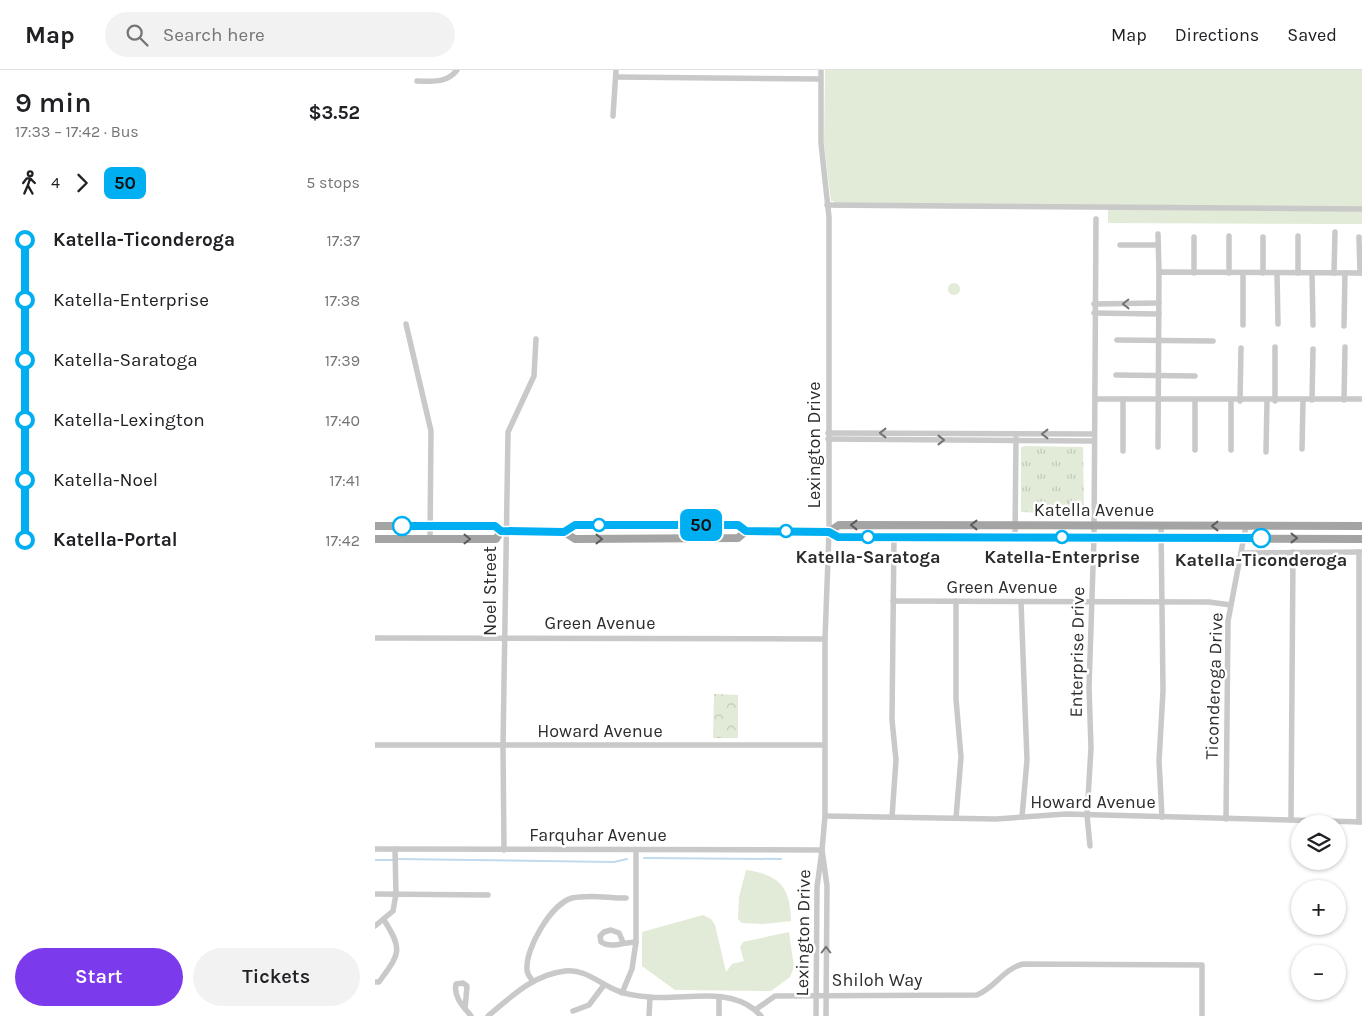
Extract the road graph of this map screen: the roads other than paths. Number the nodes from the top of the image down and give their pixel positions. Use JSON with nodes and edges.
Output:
{"nodes":[{"id":1,"x":457,"y":70,"type":"edge"},
{"id":2,"x":821,"y":70,"type":"edge"},
{"id":3,"x":616,"y":73,"type":"edge"},
{"id":4,"x":821,"y":79,"type":"junction"},
{"id":5,"x":417,"y":81,"type":"dead end"},
{"id":6,"x":613,"y":116,"type":"dead end"},
{"id":7,"x":827,"y":205,"type":"junction"},
{"id":8,"x":1362,"y":209,"type":"edge"},
{"id":9,"x":1096,"y":219,"type":"dead end"},
{"id":10,"x":1335,"y":232,"type":"dead end"},
{"id":11,"x":1158,"y":234,"type":"dead end"},
{"id":12,"x":1229,"y":236,"type":"dead end"},
{"id":13,"x":1298,"y":236,"type":"dead end"},
{"id":14,"x":1194,"y":237,"type":"dead end"},
{"id":15,"x":1263,"y":237,"type":"dead end"},
{"id":16,"x":1360,"y":241,"type":"edge"},
{"id":17,"x":1120,"y":245,"type":"dead end"},
{"id":18,"x":1158,"y":245,"type":"junction"},
{"id":19,"x":1159,"y":272,"type":"junction"},
{"id":20,"x":1194,"y":273,"type":"junction"},
{"id":21,"x":1229,"y":273,"type":"junction"},
{"id":22,"x":1243,"y":273,"type":"junction"},
{"id":23,"x":1263,"y":273,"type":"junction"},
{"id":24,"x":1277,"y":273,"type":"junction"},
{"id":25,"x":1298,"y":273,"type":"junction"},
{"id":26,"x":1312,"y":273,"type":"junction"},
{"id":27,"x":1334,"y":273,"type":"junction"},
{"id":28,"x":1345,"y":273,"type":"junction"},
{"id":29,"x":1361,"y":273,"type":"edge"},
{"id":30,"x":1159,"y":303,"type":"junction"},
{"id":31,"x":1095,"y":304,"type":"junction"},
{"id":32,"x":1095,"y":313,"type":"junction"},
{"id":33,"x":1159,"y":314,"type":"junction"},
{"id":34,"x":406,"y":324,"type":"dead end"},
{"id":35,"x":1278,"y":324,"type":"dead end"},
{"id":36,"x":1243,"y":325,"type":"dead end"},
{"id":37,"x":1313,"y":325,"type":"dead end"},
{"id":38,"x":1345,"y":326,"type":"dead end"},
{"id":39,"x":536,"y":338,"type":"dead end"},
{"id":40,"x":1117,"y":340,"type":"dead end"},
{"id":41,"x":1158,"y":341,"type":"junction"},
{"id":42,"x":1213,"y":341,"type":"dead end"},
{"id":43,"x":1275,"y":347,"type":"dead end"},
{"id":44,"x":1345,"y":347,"type":"dead end"},
{"id":45,"x":1241,"y":348,"type":"dead end"},
{"id":46,"x":1313,"y":349,"type":"dead end"},
{"id":47,"x":1116,"y":375,"type":"dead end"},
{"id":48,"x":1158,"y":375,"type":"junction"},
{"id":49,"x":1195,"y":376,"type":"dead end"},
{"id":50,"x":1095,"y":399,"type":"junction"},
{"id":51,"x":1123,"y":399,"type":"junction"},
{"id":52,"x":1158,"y":399,"type":"junction"},
{"id":53,"x":1362,"y":399,"type":"edge"},
{"id":54,"x":1195,"y":400,"type":"junction"},
{"id":55,"x":1231,"y":400,"type":"junction"},
{"id":56,"x":1240,"y":400,"type":"junction"},
{"id":57,"x":1275,"y":400,"type":"junction"},
{"id":58,"x":1303,"y":400,"type":"junction"},
{"id":59,"x":1312,"y":400,"type":"junction"},
{"id":60,"x":1344,"y":400,"type":"junction"},
{"id":61,"x":1267,"y":401,"type":"junction"},
{"id":62,"x":1094,"y":434,"type":"junction"},
{"id":63,"x":828,"y":436,"type":"junction"},
{"id":64,"x":1016,"y":437,"type":"junction"},
{"id":65,"x":1094,"y":441,"type":"junction"},
{"id":66,"x":1158,"y":447,"type":"dead end"},
{"id":67,"x":1302,"y":449,"type":"dead end"},
{"id":68,"x":1195,"y":450,"type":"dead end"},
{"id":69,"x":1231,"y":450,"type":"dead end"},
{"id":70,"x":1123,"y":451,"type":"dead end"},
{"id":71,"x":1266,"y":452,"type":"dead end"},
{"id":72,"x":1015,"y":525,"type":"junction"},
{"id":73,"x":1094,"y":525,"type":"junction"},
{"id":74,"x":1161,"y":525,"type":"junction"},
{"id":75,"x":375,"y":526,"type":"edge"},
{"id":76,"x":430,"y":526,"type":"junction"},
{"id":77,"x":1247,"y":526,"type":"junction"},
{"id":78,"x":1362,"y":526,"type":"edge"},
{"id":79,"x":503,"y":531,"type":"junction"},
{"id":80,"x":746,"y":531,"type":"junction"},
{"id":81,"x":564,"y":532,"type":"junction"},
{"id":82,"x":829,"y":532,"type":"junction"},
{"id":83,"x":894,"y":536,"type":"junction"},
{"id":84,"x":1015,"y":537,"type":"junction"},
{"id":85,"x":1094,"y":538,"type":"junction"},
{"id":86,"x":1161,"y":538,"type":"junction"},
{"id":87,"x":1245,"y":538,"type":"junction"},
{"id":88,"x":375,"y":539,"type":"edge"},
{"id":89,"x":430,"y":539,"type":"junction"},
{"id":90,"x":1362,"y":539,"type":"edge"},
{"id":91,"x":1293,"y":552,"type":"junction"},
{"id":92,"x":1361,"y":552,"type":"edge"},
{"id":93,"x":1242,"y":553,"type":"junction"},
{"id":94,"x":893,"y":601,"type":"junction"},
{"id":95,"x":956,"y":602,"type":"junction"},
{"id":96,"x":1021,"y":602,"type":"junction"},
{"id":97,"x":1093,"y":602,"type":"junction"},
{"id":98,"x":1161,"y":602,"type":"junction"},
{"id":99,"x":1231,"y":605,"type":"junction"},
{"id":100,"x":375,"y":638,"type":"edge"},
{"id":101,"x":505,"y":638,"type":"junction"},
{"id":102,"x":825,"y":639,"type":"junction"},
{"id":103,"x":375,"y":745,"type":"edge"},
{"id":104,"x":824,"y":745,"type":"junction"},
{"id":105,"x":503,"y":746,"type":"junction"},
{"id":106,"x":1087,"y":815,"type":"junction"},
{"id":107,"x":1291,"y":815,"type":"edge"},
{"id":108,"x":825,"y":816,"type":"junction"},
{"id":109,"x":892,"y":817,"type":"junction"},
{"id":110,"x":1022,"y":817,"type":"junction"},
{"id":111,"x":1162,"y":817,"type":"junction"},
{"id":112,"x":956,"y":818,"type":"junction"},
{"id":113,"x":1226,"y":819,"type":"junction"},
{"id":114,"x":1291,"y":819,"type":"edge"},
{"id":115,"x":1346,"y":821,"type":"edge"},
{"id":116,"x":1361,"y":822,"type":"edge"},
{"id":117,"x":1090,"y":846,"type":"dead end"},
{"id":118,"x":375,"y":849,"type":"edge"},
{"id":119,"x":395,"y":849,"type":"junction"},
{"id":120,"x":504,"y":850,"type":"junction"},
{"id":121,"x":635,"y":850,"type":"junction"},
{"id":122,"x":822,"y":850,"type":"junction"},
{"id":123,"x":375,"y":894,"type":"edge"},
{"id":124,"x":396,"y":894,"type":"junction"},
{"id":125,"x":487,"y":895,"type":"dead end"},
{"id":126,"x":626,"y":898,"type":"dead end"},
{"id":127,"x":384,"y":920,"type":"junction"},
{"id":128,"x":375,"y":926,"type":"edge"},
{"id":129,"x":623,"y":942,"type":"dead end"},
{"id":130,"x":636,"y":942,"type":"junction"},
{"id":131,"x":532,"y":980,"type":"junction"},
{"id":132,"x":375,"y":982,"type":"edge"},
{"id":133,"x":604,"y":985,"type":"junction"},
{"id":134,"x":622,"y":993,"type":"junction"},
{"id":135,"x":817,"y":995,"type":"junction"},
{"id":136,"x":826,"y":995,"type":"junction"},
{"id":137,"x":650,"y":997,"type":"junction"},
{"id":138,"x":719,"y":997,"type":"junction"},
{"id":139,"x":465,"y":1009,"type":"dead end"},
{"id":140,"x":755,"y":1010,"type":"junction"},
{"id":141,"x":573,"y":1011,"type":"dead end"},
{"id":142,"x":471,"y":1016,"type":"edge"},
{"id":143,"x":488,"y":1016,"type":"edge"},
{"id":144,"x":649,"y":1016,"type":"edge"},
{"id":145,"x":719,"y":1016,"type":"edge"},
{"id":146,"x":761,"y":1016,"type":"edge"},
{"id":147,"x":816,"y":1016,"type":"edge"},
{"id":148,"x":826,"y":1016,"type":"edge"},
{"id":149,"x":1202,"y":1016,"type":"edge"}],
"edges":[{"from":1,"to":5,"type":"street"},
{"from":2,"to":4,"type":"street","name":"Lexington Drive"},
{"from":3,"to":4,"type":"street"},
{"from":3,"to":6,"type":"street"},
{"from":4,"to":7,"type":"street","name":"Lexington Drive"},
{"from":7,"to":8,"type":"street"},
{"from":7,"to":63,"type":"street","name":"Lexington Drive"},
{"from":9,"to":31,"type":"street","name":"Enterprise Drive"},
{"from":10,"to":27,"type":"street"},
{"from":11,"to":18,"type":"street"},
{"from":12,"to":21,"type":"street"},
{"from":13,"to":25,"type":"street"},
{"from":14,"to":20,"type":"street"},
{"from":15,"to":23,"type":"street"},
{"from":16,"to":29,"type":"street"},
{"from":17,"to":18,"type":"street"},
{"from":18,"to":19,"type":"street"},
{"from":19,"to":20,"type":"street"},
{"from":19,"to":30,"type":"street"},
{"from":20,"to":21,"type":"street"},
{"from":21,"to":22,"type":"street"},
{"from":22,"to":23,"type":"street"},
{"from":22,"to":36,"type":"street"},
{"from":23,"to":24,"type":"street"},
{"from":24,"to":25,"type":"street"},
{"from":24,"to":35,"type":"street"},
{"from":25,"to":26,"type":"street"},
{"from":26,"to":27,"type":"street"},
{"from":26,"to":37,"type":"street"},
{"from":27,"to":28,"type":"street"},
{"from":28,"to":29,"type":"street"},
{"from":28,"to":38,"type":"street"},
{"from":30,"to":31,"type":"street","one_way":true},
{"from":30,"to":33,"type":"street"},
{"from":31,"to":32,"type":"street","name":"Enterprise Drive"},
{"from":32,"to":33,"type":"street"},
{"from":32,"to":50,"type":"street","name":"Enterprise Drive"},
{"from":33,"to":41,"type":"street"},
{"from":34,"to":76,"type":"street"},
{"from":39,"to":79,"type":"street","name":"Noel Street"},
{"from":40,"to":41,"type":"street"},
{"from":41,"to":42,"type":"street"},
{"from":41,"to":48,"type":"street"},
{"from":43,"to":57,"type":"street"},
{"from":44,"to":60,"type":"street"},
{"from":45,"to":56,"type":"street"},
{"from":46,"to":59,"type":"street"},
{"from":47,"to":48,"type":"street"},
{"from":48,"to":49,"type":"street"},
{"from":48,"to":52,"type":"street"},
{"from":50,"to":51,"type":"street"},
{"from":50,"to":62,"type":"street","name":"Enterprise Drive"},
{"from":51,"to":52,"type":"street"},
{"from":51,"to":70,"type":"street"},
{"from":52,"to":54,"type":"street"},
{"from":52,"to":66,"type":"street"},
{"from":53,"to":60,"type":"street"},
{"from":54,"to":55,"type":"street"},
{"from":54,"to":68,"type":"street"},
{"from":55,"to":56,"type":"street"},
{"from":55,"to":69,"type":"street"},
{"from":56,"to":61,"type":"street"},
{"from":57,"to":58,"type":"street"},
{"from":57,"to":61,"type":"street"},
{"from":58,"to":59,"type":"street"},
{"from":58,"to":67,"type":"street"},
{"from":59,"to":60,"type":"street"},
{"from":61,"to":71,"type":"street"},
{"from":62,"to":64,"type":"street","one_way":true},
{"from":62,"to":65,"type":"street","name":"Enterprise Drive"},
{"from":63,"to":64,"type":"street"},
{"from":63,"to":82,"type":"street","name":"Lexington Drive"},
{"from":64,"to":65,"type":"street"},
{"from":64,"to":72,"type":"street"},
{"from":65,"to":73,"type":"street","name":"Enterprise Drive"},
{"from":72,"to":73,"type":"main road","name":"Katella Avenue"},
{"from":72,"to":82,"type":"main road","name":"Katella Avenue","one_way":true},
{"from":72,"to":84,"type":"street"},
{"from":73,"to":74,"type":"main road","name":"Katella Avenue"},
{"from":73,"to":85,"type":"street","name":"Enterprise Drive"},
{"from":77,"to":74,"type":"main road","name":"Katella Avenue","one_way":true},
{"from":74,"to":86,"type":"street"},
{"from":75,"to":76,"type":"main road","name":"Katella Avenue"},
{"from":76,"to":79,"type":"main road","name":"Katella Avenue"},
{"from":76,"to":89,"type":"street"},
{"from":77,"to":78,"type":"main road","name":"Katella Avenue"},
{"from":77,"to":87,"type":"street","name":"Ticonderoga Drive"},
{"from":79,"to":81,"type":"main road","name":"Katella Avenue"},
{"from":89,"to":79,"type":"main road","name":"Katella Avenue","one_way":true},
{"from":79,"to":101,"type":"street","name":"Noel Street"},
{"from":80,"to":81,"type":"main road","name":"Katella Avenue"},
{"from":81,"to":80,"type":"main road","name":"Katella Avenue","one_way":true},
{"from":80,"to":82,"type":"main road","name":"Katella Avenue"},
{"from":82,"to":83,"type":"main road","name":"Katella Avenue"},
{"from":82,"to":102,"type":"street","name":"Lexington Drive"},
{"from":83,"to":84,"type":"main road","name":"Katella Avenue"},
{"from":83,"to":94,"type":"street"},
{"from":84,"to":85,"type":"main road","name":"Katella Avenue"},
{"from":85,"to":86,"type":"main road","name":"Katella Avenue"},
{"from":85,"to":97,"type":"street","name":"Enterprise Drive"},
{"from":86,"to":87,"type":"main road","name":"Katella Avenue"},
{"from":86,"to":98,"type":"street"},
{"from":87,"to":90,"type":"main road","name":"Katella Avenue","one_way":true},
{"from":87,"to":93,"type":"street","name":"Ticonderoga Drive"},
{"from":88,"to":89,"type":"main road","name":"Katella Avenue"},
{"from":91,"to":92,"type":"street"},
{"from":91,"to":93,"type":"street"},
{"from":91,"to":107,"type":"street"},
{"from":92,"to":116,"type":"street"},
{"from":93,"to":99,"type":"street","name":"Ticonderoga Drive"},
{"from":94,"to":95,"type":"street","name":"Green Avenue"},
{"from":94,"to":109,"type":"street"},
{"from":95,"to":96,"type":"street","name":"Green Avenue"},
{"from":95,"to":112,"type":"street"},
{"from":96,"to":97,"type":"street","name":"Green Avenue"},
{"from":96,"to":110,"type":"street"},
{"from":97,"to":98,"type":"street","name":"Green Avenue"},
{"from":97,"to":106,"type":"street","name":"Enterprise Drive"},
{"from":98,"to":99,"type":"street","name":"Green Avenue"},
{"from":98,"to":111,"type":"street"},
{"from":99,"to":113,"type":"street","name":"Ticonderoga Drive"},
{"from":100,"to":101,"type":"street","name":"Green Avenue"},
{"from":101,"to":102,"type":"street","name":"Green Avenue"},
{"from":101,"to":105,"type":"street","name":"Noel Street"},
{"from":102,"to":104,"type":"street","name":"Lexington Drive"},
{"from":103,"to":105,"type":"street","name":"Howard Avenue"},
{"from":104,"to":105,"type":"street","name":"Howard Avenue"},
{"from":104,"to":108,"type":"street","name":"Lexington Drive"},
{"from":105,"to":120,"type":"street","name":"Noel Street"},
{"from":106,"to":110,"type":"street","name":"Howard Avenue"},
{"from":106,"to":111,"type":"street","name":"Howard Avenue"},
{"from":106,"to":117,"type":"street","name":"Enterprise Drive"},
{"from":108,"to":109,"type":"street","name":"Howard Avenue"},
{"from":108,"to":122,"type":"street","name":"Lexington Drive"},
{"from":109,"to":112,"type":"street","name":"Howard Avenue"},
{"from":110,"to":112,"type":"street","name":"Howard Avenue"},
{"from":111,"to":113,"type":"street","name":"Howard Avenue"},
{"from":113,"to":114,"type":"street","name":"Howard Avenue"},
{"from":115,"to":116,"type":"street","name":"Howard Avenue"},
{"from":118,"to":119,"type":"street","name":"Farquhar Avenue"},
{"from":119,"to":120,"type":"street","name":"Farquhar Avenue"},
{"from":119,"to":124,"type":"street"},
{"from":120,"to":121,"type":"street","name":"Farquhar Avenue"},
{"from":121,"to":122,"type":"street","name":"Farquhar Avenue"},
{"from":121,"to":130,"type":"street"},
{"from":122,"to":135,"type":"street","name":"Lexington Drive"},
{"from":136,"to":122,"type":"street","name":"Lexington Drive","one_way":true},
{"from":123,"to":124,"type":"street"},
{"from":124,"to":125,"type":"street"},
{"from":124,"to":127,"type":"street"},
{"from":126,"to":131,"type":"street"},
{"from":127,"to":128,"type":"street"},
{"from":127,"to":132,"type":"street"},
{"from":129,"to":130,"type":"street"},
{"from":130,"to":134,"type":"street"},
{"from":131,"to":133,"type":"street"},
{"from":131,"to":143,"type":"street"},
{"from":133,"to":134,"type":"street"},
{"from":133,"to":141,"type":"street"},
{"from":134,"to":137,"type":"street"},
{"from":135,"to":136,"type":"street","name":"Shiloh Way"},
{"from":135,"to":140,"type":"street","name":"Shiloh Way"},
{"from":135,"to":147,"type":"street","name":"Lexington Drive"},
{"from":136,"to":148,"type":"street","name":"Lexington Drive"},
{"from":136,"to":149,"type":"street","name":"Shiloh Way"},
{"from":137,"to":138,"type":"street"},
{"from":137,"to":144,"type":"street"},
{"from":138,"to":140,"type":"street"},
{"from":138,"to":145,"type":"street"},
{"from":139,"to":142,"type":"street"},
{"from":140,"to":146,"type":"street"}]}
